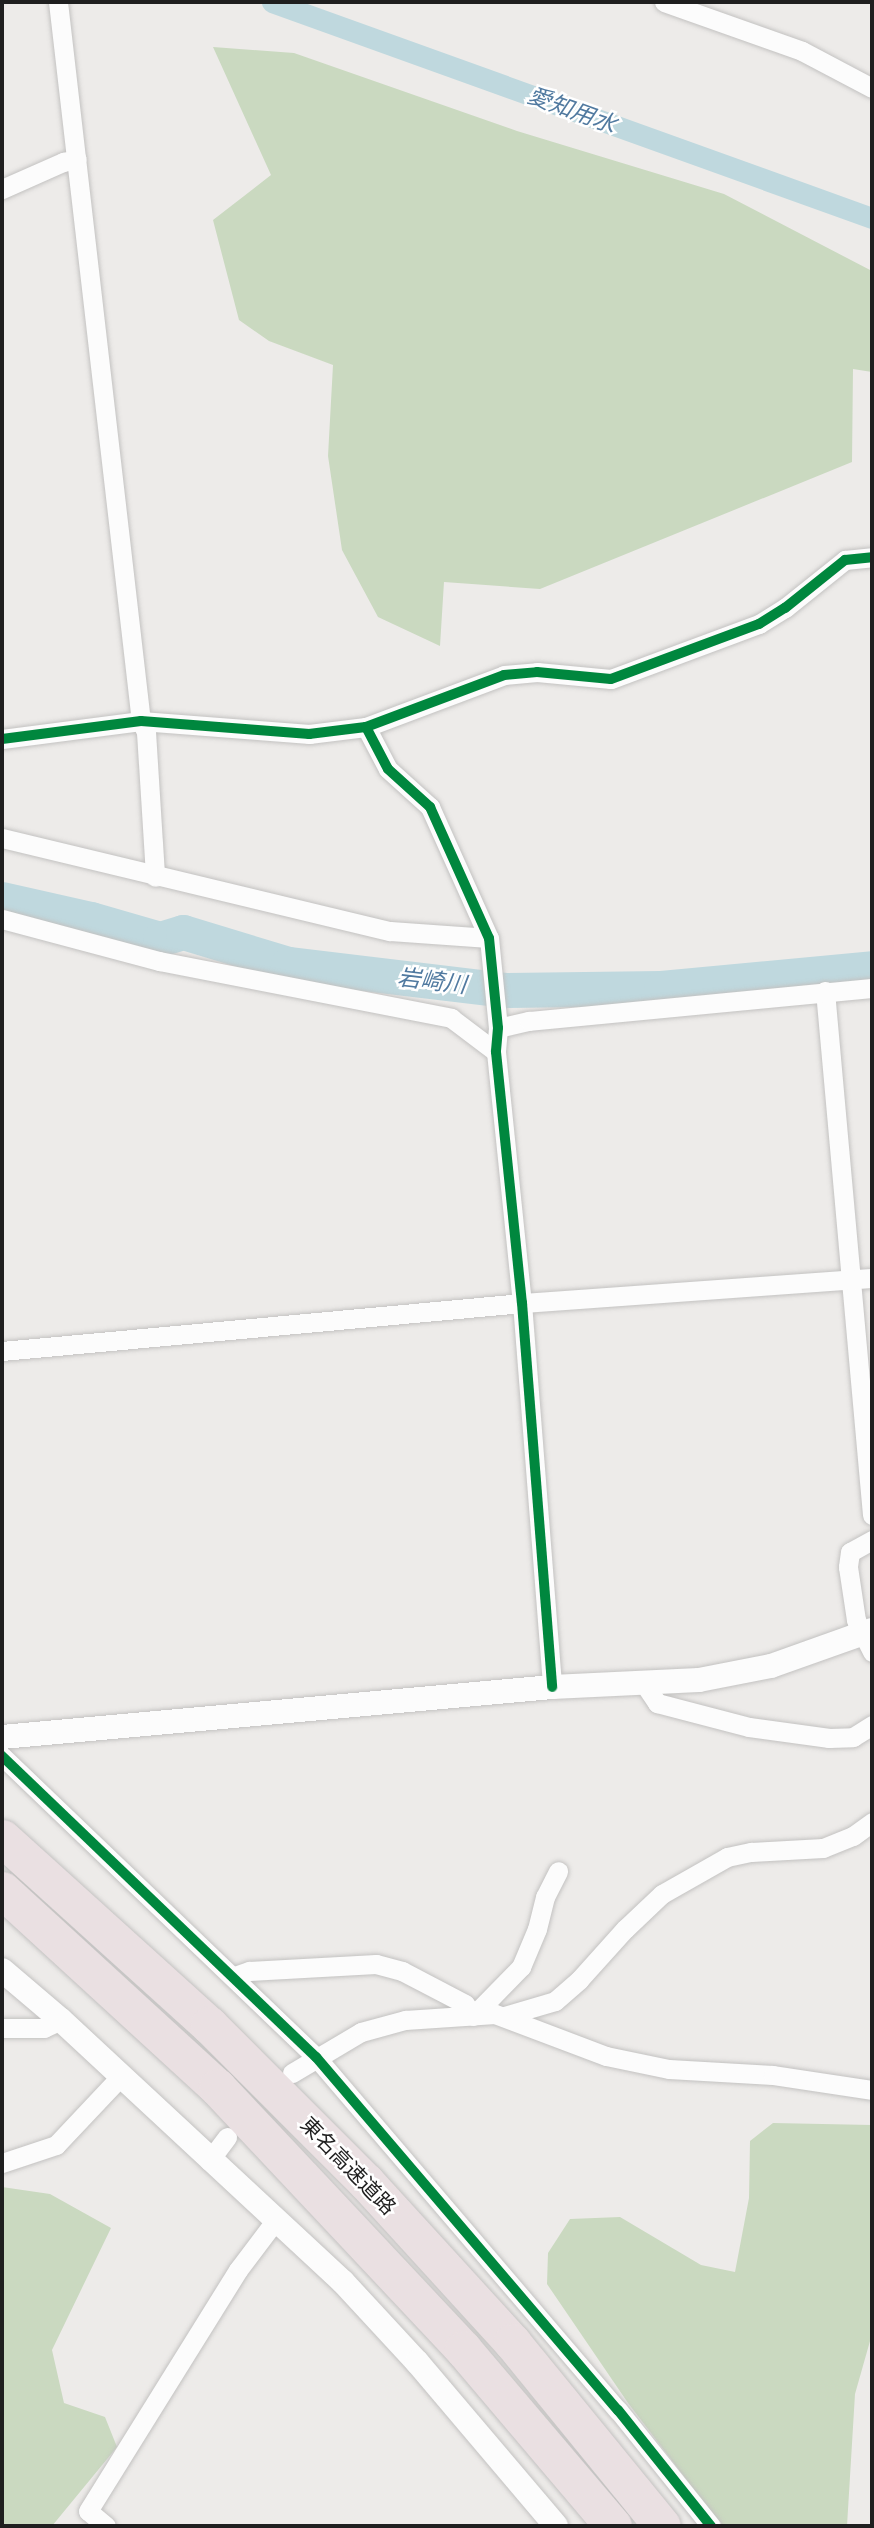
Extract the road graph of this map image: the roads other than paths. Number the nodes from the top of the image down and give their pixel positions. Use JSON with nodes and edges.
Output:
{"nodes":[{"id":1,"x":58,"y":2,"type":"edge"},
{"id":2,"x":664,"y":2,"type":"edge"},
{"id":3,"x":872,"y":88,"type":"edge"},
{"id":4,"x":77,"y":159,"type":"junction"},
{"id":5,"x":2,"y":189,"type":"edge"},
{"id":6,"x":872,"y":556,"type":"edge"},
{"id":7,"x":141,"y":721,"type":"junction"},
{"id":8,"x":366,"y":727,"type":"junction"},
{"id":9,"x":2,"y":740,"type":"edge"},
{"id":10,"x":2,"y":838,"type":"edge"},
{"id":11,"x":155,"y":877,"type":"junction"},
{"id":12,"x":2,"y":919,"type":"edge"},
{"id":13,"x":489,"y":938,"type":"junction"},
{"id":14,"x":872,"y":988,"type":"edge"},
{"id":15,"x":825,"y":991,"type":"junction"},
{"id":16,"x":497,"y":1025,"type":"junction"},
{"id":17,"x":496,"y":1052,"type":"junction"},
{"id":18,"x":872,"y":1278,"type":"edge"},
{"id":19,"x":850,"y":1280,"type":"junction"},
{"id":20,"x":522,"y":1303,"type":"junction"},
{"id":21,"x":2,"y":1351,"type":"edge"},
{"id":22,"x":872,"y":1515,"type":"edge"},
{"id":23,"x":872,"y":1540,"type":"edge"},
{"id":24,"x":869,"y":1639,"type":"edge"},
{"id":25,"x":645,"y":1685,"type":"junction"},
{"id":26,"x":552,"y":1688,"type":"junction"},
{"id":27,"x":872,"y":1725,"type":"edge"},
{"id":28,"x":2,"y":1737,"type":"edge"},
{"id":29,"x":2,"y":1756,"type":"edge"},
{"id":30,"x":872,"y":1822,"type":"edge"},
{"id":31,"x":2,"y":1838,"type":"edge"},
{"id":32,"x":558,"y":1871,"type":"dead end"},
{"id":33,"x":2,"y":1889,"type":"edge"},
{"id":34,"x":2,"y":1970,"type":"edge"},
{"id":35,"x":234,"y":1976,"type":"junction"},
{"id":36,"x":473,"y":2016,"type":"junction"},
{"id":37,"x":504,"y":2016,"type":"junction"},
{"id":38,"x":61,"y":2020,"type":"junction"},
{"id":39,"x":2,"y":2028,"type":"edge"},
{"id":40,"x":316,"y":2057,"type":"junction"},
{"id":41,"x":292,"y":2073,"type":"dead end"},
{"id":42,"x":121,"y":2076,"type":"junction"},
{"id":43,"x":872,"y":2090,"type":"edge"},
{"id":44,"x":227,"y":2137,"type":"dead end"},
{"id":45,"x":209,"y":2161,"type":"junction"},
{"id":46,"x":2,"y":2163,"type":"edge"},
{"id":47,"x":275,"y":2221,"type":"junction"},
{"id":48,"x":106,"y":2526,"type":"edge"},
{"id":49,"x":556,"y":2526,"type":"edge"},
{"id":50,"x":613,"y":2526,"type":"edge"},
{"id":51,"x":662,"y":2526,"type":"edge"},
{"id":52,"x":711,"y":2526,"type":"edge"}],
"edges":[{"from":1,"to":4,"type":"street"},
{"from":2,"to":3,"type":"street"},
{"from":4,"to":5,"type":"street"},
{"from":4,"to":7,"type":"street"},
{"from":6,"to":8,"type":"street"},
{"from":7,"to":8,"type":"street"},
{"from":7,"to":9,"type":"street"},
{"from":7,"to":11,"type":"street"},
{"from":8,"to":13,"type":"street"},
{"from":10,"to":11,"type":"street"},
{"from":11,"to":13,"type":"street"},
{"from":12,"to":17,"type":"street"},
{"from":13,"to":16,"type":"street"},
{"from":14,"to":15,"type":"street"},
{"from":15,"to":16,"type":"street"},
{"from":15,"to":19,"type":"street"},
{"from":16,"to":17,"type":"street"},
{"from":17,"to":20,"type":"street"},
{"from":18,"to":19,"type":"street"},
{"from":19,"to":20,"type":"street"},
{"from":19,"to":22,"type":"street"},
{"from":20,"to":21,"type":"street"},
{"from":20,"to":26,"type":"street"},
{"from":23,"to":24,"type":"street"},
{"from":24,"to":25,"type":"street"},
{"from":25,"to":26,"type":"street"},
{"from":25,"to":27,"type":"street"},
{"from":26,"to":28,"type":"street"},
{"from":29,"to":35,"type":"street"},
{"from":30,"to":37,"type":"street"},
{"from":31,"to":51,"type":"highway","name":"東名高速道路"},
{"from":32,"to":36,"type":"street"},
{"from":33,"to":50,"type":"highway","name":"東名高速道路"},
{"from":34,"to":38,"type":"street"},
{"from":35,"to":36,"type":"street"},
{"from":35,"to":40,"type":"street"},
{"from":36,"to":37,"type":"street"},
{"from":36,"to":40,"type":"street"},
{"from":37,"to":43,"type":"street"},
{"from":38,"to":39,"type":"street"},
{"from":38,"to":42,"type":"street"},
{"from":40,"to":41,"type":"street"},
{"from":40,"to":52,"type":"street"},
{"from":42,"to":45,"type":"street"},
{"from":42,"to":46,"type":"street"},
{"from":44,"to":45,"type":"street"},
{"from":45,"to":47,"type":"street"},
{"from":47,"to":48,"type":"street"},
{"from":47,"to":49,"type":"street"}]}
